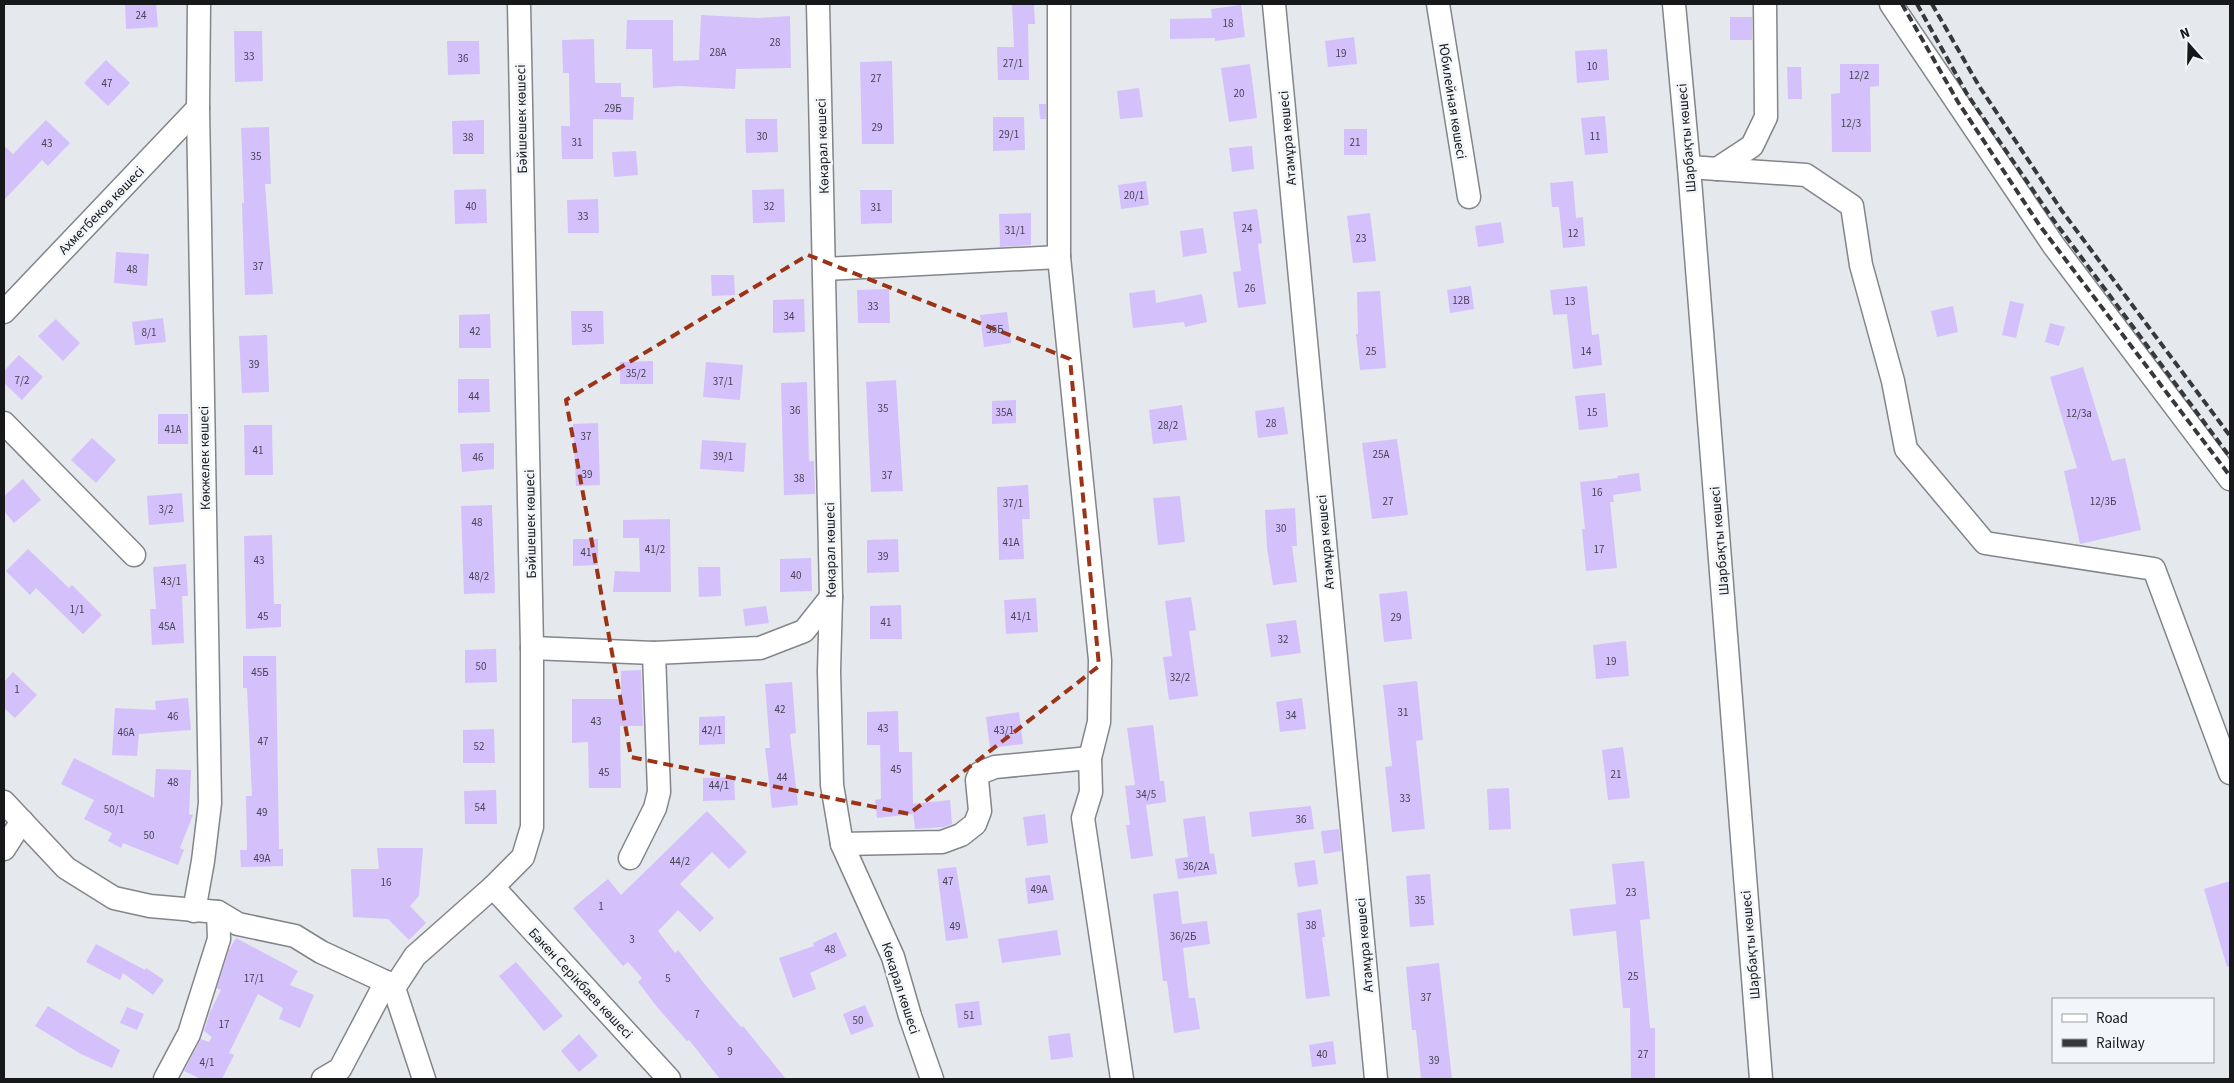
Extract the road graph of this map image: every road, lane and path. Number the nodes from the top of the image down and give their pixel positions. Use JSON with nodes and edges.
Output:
{"nodes":[{"id":1,"x":199,"y":4,"type":"edge"},
{"id":2,"x":519,"y":4,"type":"edge"},
{"id":3,"x":818,"y":4,"type":"edge"},
{"id":4,"x":1059,"y":4,"type":"edge"},
{"id":5,"x":1274,"y":4,"type":"edge"},
{"id":6,"x":1438,"y":4,"type":"edge"},
{"id":7,"x":1674,"y":4,"type":"edge"},
{"id":8,"x":1764,"y":4,"type":"edge"},
{"id":9,"x":1891,"y":4,"type":"edge"},
{"id":10,"x":198,"y":108,"type":"junction"},
{"id":11,"x":1689,"y":167,"type":"junction"},
{"id":12,"x":1717,"y":169,"type":"junction"},
{"id":13,"x":1469,"y":197,"type":"dead end"},
{"id":14,"x":1059,"y":258,"type":"junction"},
{"id":15,"x":825,"y":269,"type":"junction"},
{"id":16,"x":4,"y":312,"type":"edge"},
{"id":17,"x":4,"y":423,"type":"edge"},
{"id":18,"x":2230,"y":479,"type":"edge"},
{"id":19,"x":134,"y":555,"type":"dead end"},
{"id":20,"x":831,"y":597,"type":"junction"},
{"id":21,"x":532,"y":648,"type":"junction"},
{"id":22,"x":654,"y":653,"type":"junction"},
{"id":23,"x":1090,"y":758,"type":"junction"},
{"id":24,"x":2230,"y":773,"type":"edge"},
{"id":25,"x":4,"y":802,"type":"edge"},
{"id":26,"x":22,"y":821,"type":"junction"},
{"id":27,"x":842,"y":844,"type":"junction"},
{"id":28,"x":4,"y":849,"type":"edge"},
{"id":29,"x":630,"y":858,"type":"dead end"},
{"id":30,"x":493,"y":887,"type":"junction"},
{"id":31,"x":194,"y":911,"type":"junction"},
{"id":32,"x":218,"y":912,"type":"junction"},
{"id":33,"x":390,"y":985,"type":"junction"},
{"id":34,"x":165,"y":1079,"type":"edge"},
{"id":35,"x":323,"y":1079,"type":"edge"},
{"id":36,"x":424,"y":1079,"type":"edge"},
{"id":37,"x":669,"y":1079,"type":"edge"},
{"id":38,"x":932,"y":1079,"type":"edge"},
{"id":39,"x":1122,"y":1079,"type":"edge"},
{"id":40,"x":1376,"y":1079,"type":"edge"},
{"id":41,"x":1761,"y":1079,"type":"edge"}],
"edges":[{"from":1,"to":10,"type":"street","name":"Көкжелек көшесі"},
{"from":2,"to":21,"type":"street","name":"Бәйшешек көшесі"},
{"from":3,"to":15,"type":"street","name":"Көкарал көшесі"},
{"from":4,"to":14,"type":"street"},
{"from":5,"to":40,"type":"street","name":"Атамұра көшесі"},
{"from":6,"to":13,"type":"street","name":"Юбилейная көшесі"},
{"from":7,"to":11,"type":"street","name":"Шарбақты көшесі"},
{"from":8,"to":12,"type":"street"},
{"from":9,"to":18,"type":"street"},
{"from":10,"to":16,"type":"street","name":"Ахметбеков көшесі"},
{"from":10,"to":31,"type":"street","name":"Көкжелек көшесі"},
{"from":11,"to":12,"type":"street"},
{"from":11,"to":41,"type":"street","name":"Шарбақты көшесі"},
{"from":12,"to":24,"type":"street"},
{"from":14,"to":15,"type":"street"},
{"from":14,"to":23,"type":"street"},
{"from":15,"to":20,"type":"street","name":"Көкарал көшесі"},
{"from":17,"to":19,"type":"street"},
{"from":20,"to":22,"type":"street"},
{"from":20,"to":27,"type":"street","name":"Көкарал көшесі"},
{"from":21,"to":22,"type":"street"},
{"from":21,"to":30,"type":"street","name":"Бәйшешек көшесі"},
{"from":22,"to":29,"type":"street"},
{"from":23,"to":27,"type":"street"},
{"from":23,"to":39,"type":"street"},
{"from":25,"to":26,"type":"street"},
{"from":26,"to":28,"type":"street"},
{"from":26,"to":31,"type":"street"},
{"from":27,"to":38,"type":"street","name":"Көкарал көшесі"},
{"from":30,"to":33,"type":"street","name":"Бәйшешек көшесі"},
{"from":30,"to":37,"type":"street","name":"Бәкен Серікбаев көшесі"},
{"from":31,"to":32,"type":"street"},
{"from":32,"to":33,"type":"street"},
{"from":32,"to":34,"type":"street"},
{"from":33,"to":35,"type":"street","name":"Бәйшешек көшесі"},
{"from":33,"to":36,"type":"street"}]}
